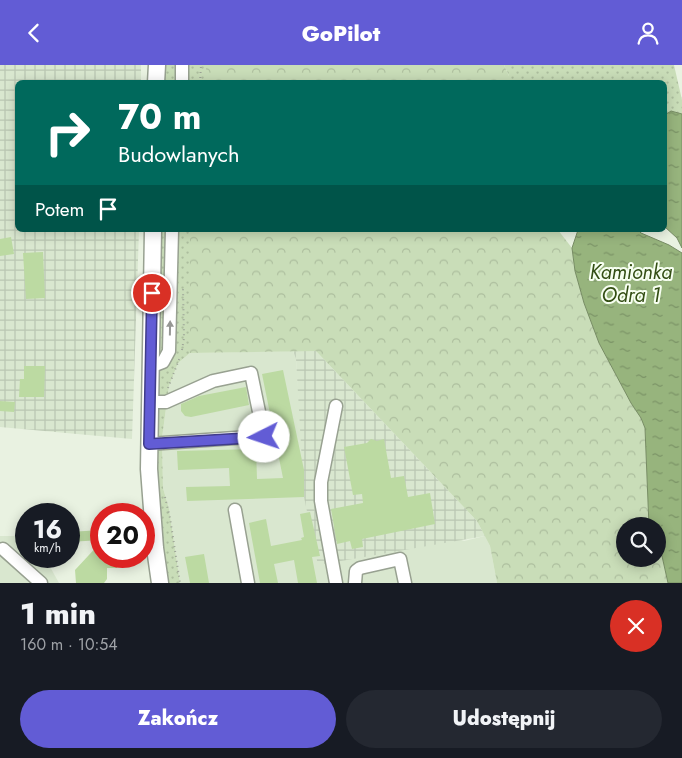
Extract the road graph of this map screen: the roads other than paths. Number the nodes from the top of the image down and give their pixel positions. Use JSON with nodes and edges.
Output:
{"nodes":[{"id":1,"x":157,"y":65,"type":"edge"},
{"id":2,"x":182,"y":65,"type":"edge"},
{"id":3,"x":156,"y":80,"type":"edge"},
{"id":4,"x":182,"y":80,"type":"edge"},
{"id":5,"x":153,"y":232,"type":"edge"},
{"id":6,"x":172,"y":232,"type":"edge"},
{"id":7,"x":150,"y":367,"type":"junction"},
{"id":8,"x":149,"y":402,"type":"junction"},
{"id":9,"x":336,"y":406,"type":"dead end"},
{"id":10,"x":149,"y":444,"type":"junction"},
{"id":11,"x":235,"y":511,"type":"dead end"},
{"id":12,"x":3,"y":549,"type":"dead end"},
{"id":13,"x":41,"y":583,"type":"edge"},
{"id":14,"x":160,"y":583,"type":"edge"},
{"id":15,"x":248,"y":583,"type":"edge"},
{"id":16,"x":336,"y":583,"type":"edge"},
{"id":17,"x":355,"y":583,"type":"edge"},
{"id":18,"x":404,"y":583,"type":"edge"}],
"edges":[{"from":1,"to":3,"type":"main road"},
{"from":2,"to":4,"type":"lane"},
{"from":5,"to":7,"type":"main road"},
{"from":7,"to":6,"type":"lane","one_way":true},
{"from":7,"to":8,"type":"main road"},
{"from":8,"to":10,"type":"main road"},
{"from":8,"to":10,"type":"lane"},
{"from":9,"to":16,"type":"lane"},
{"from":10,"to":14,"type":"main road"},
{"from":11,"to":15,"type":"lane"},
{"from":12,"to":13,"type":"lane"},
{"from":17,"to":18,"type":"lane"}]}
